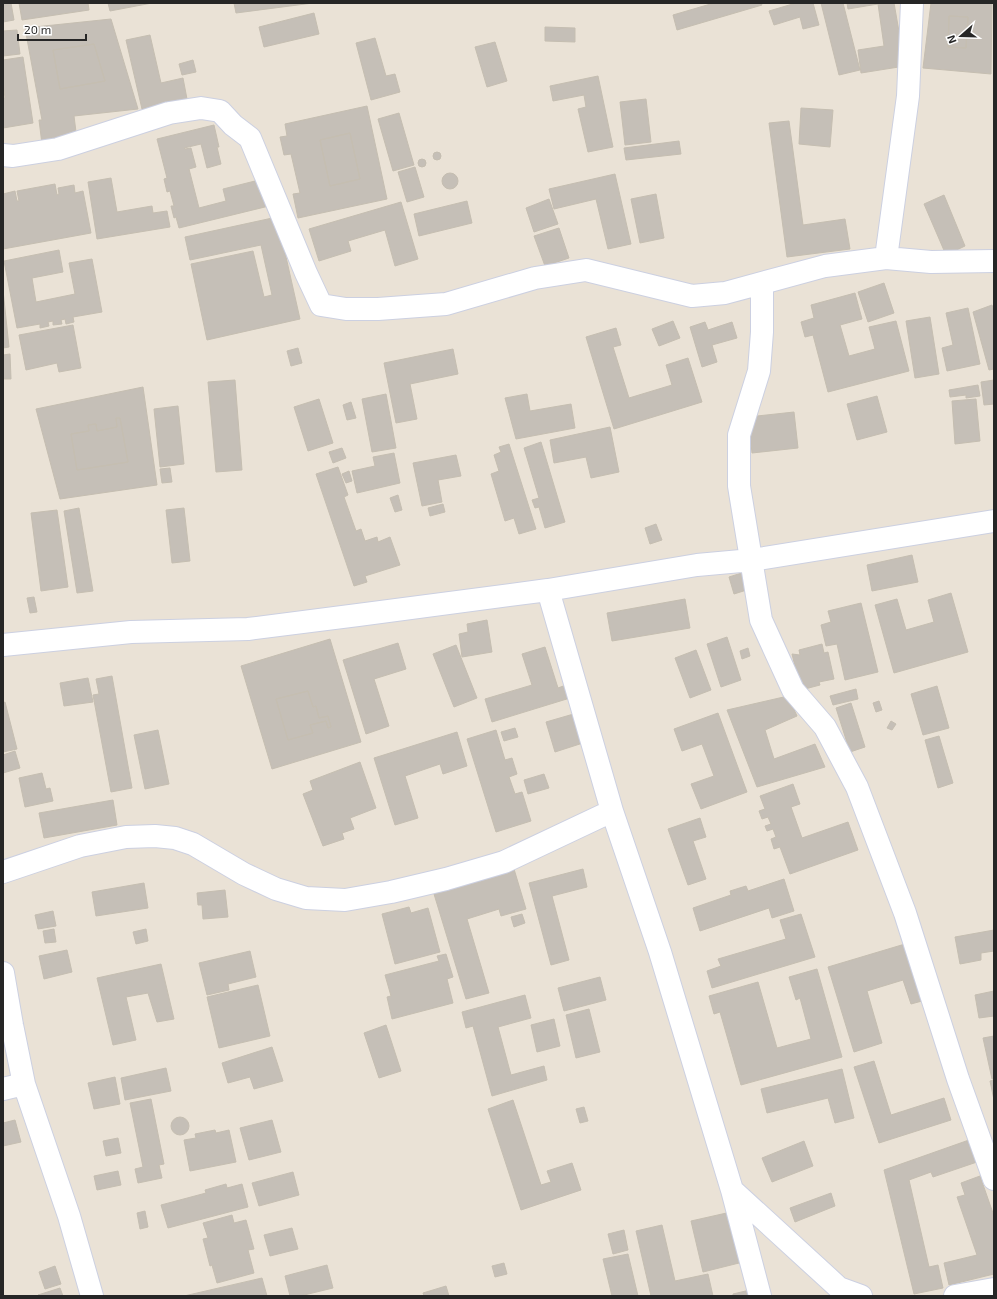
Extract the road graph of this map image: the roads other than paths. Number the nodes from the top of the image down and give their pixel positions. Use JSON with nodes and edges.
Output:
{"nodes":[{"id":1,"x":912,"y":3,"type":"edge"},
{"id":2,"x":3,"y":155,"type":"edge"},
{"id":3,"x":886,"y":258,"type":"junction"},
{"id":4,"x":994,"y":262,"type":"edge"},
{"id":5,"x":762,"y":282,"type":"junction"},
{"id":6,"x":994,"y":521,"type":"edge"},
{"id":7,"x":752,"y":560,"type":"junction"},
{"id":8,"x":548,"y":590,"type":"junction"},
{"id":9,"x":3,"y":645,"type":"edge"},
{"id":10,"x":612,"y":811,"type":"junction"},
{"id":11,"x":3,"y":872,"type":"edge"},
{"id":12,"x":3,"y":973,"type":"edge"},
{"id":13,"x":24,"y":1084,"type":"junction"},
{"id":14,"x":3,"y":1089,"type":"edge"},
{"id":15,"x":994,"y":1179,"type":"edge"},
{"id":16,"x":732,"y":1190,"type":"junction"},
{"id":17,"x":994,"y":1289,"type":"edge"},
{"id":18,"x":92,"y":1296,"type":"edge"},
{"id":19,"x":760,"y":1296,"type":"edge"},
{"id":20,"x":861,"y":1296,"type":"edge"},
{"id":21,"x":955,"y":1296,"type":"edge"}],
"edges":[{"from":1,"to":3,"type":"street"},
{"from":2,"to":5,"type":"street"},
{"from":3,"to":4,"type":"street"},
{"from":3,"to":5,"type":"street"},
{"from":5,"to":7,"type":"street"},
{"from":6,"to":7,"type":"street"},
{"from":7,"to":8,"type":"street"},
{"from":7,"to":15,"type":"street"},
{"from":8,"to":9,"type":"street"},
{"from":8,"to":10,"type":"street"},
{"from":10,"to":11,"type":"street"},
{"from":10,"to":16,"type":"street"},
{"from":12,"to":13,"type":"street"},
{"from":13,"to":14,"type":"street"},
{"from":13,"to":18,"type":"street"},
{"from":16,"to":19,"type":"street"},
{"from":16,"to":20,"type":"street"},
{"from":17,"to":21,"type":"street"}]}
